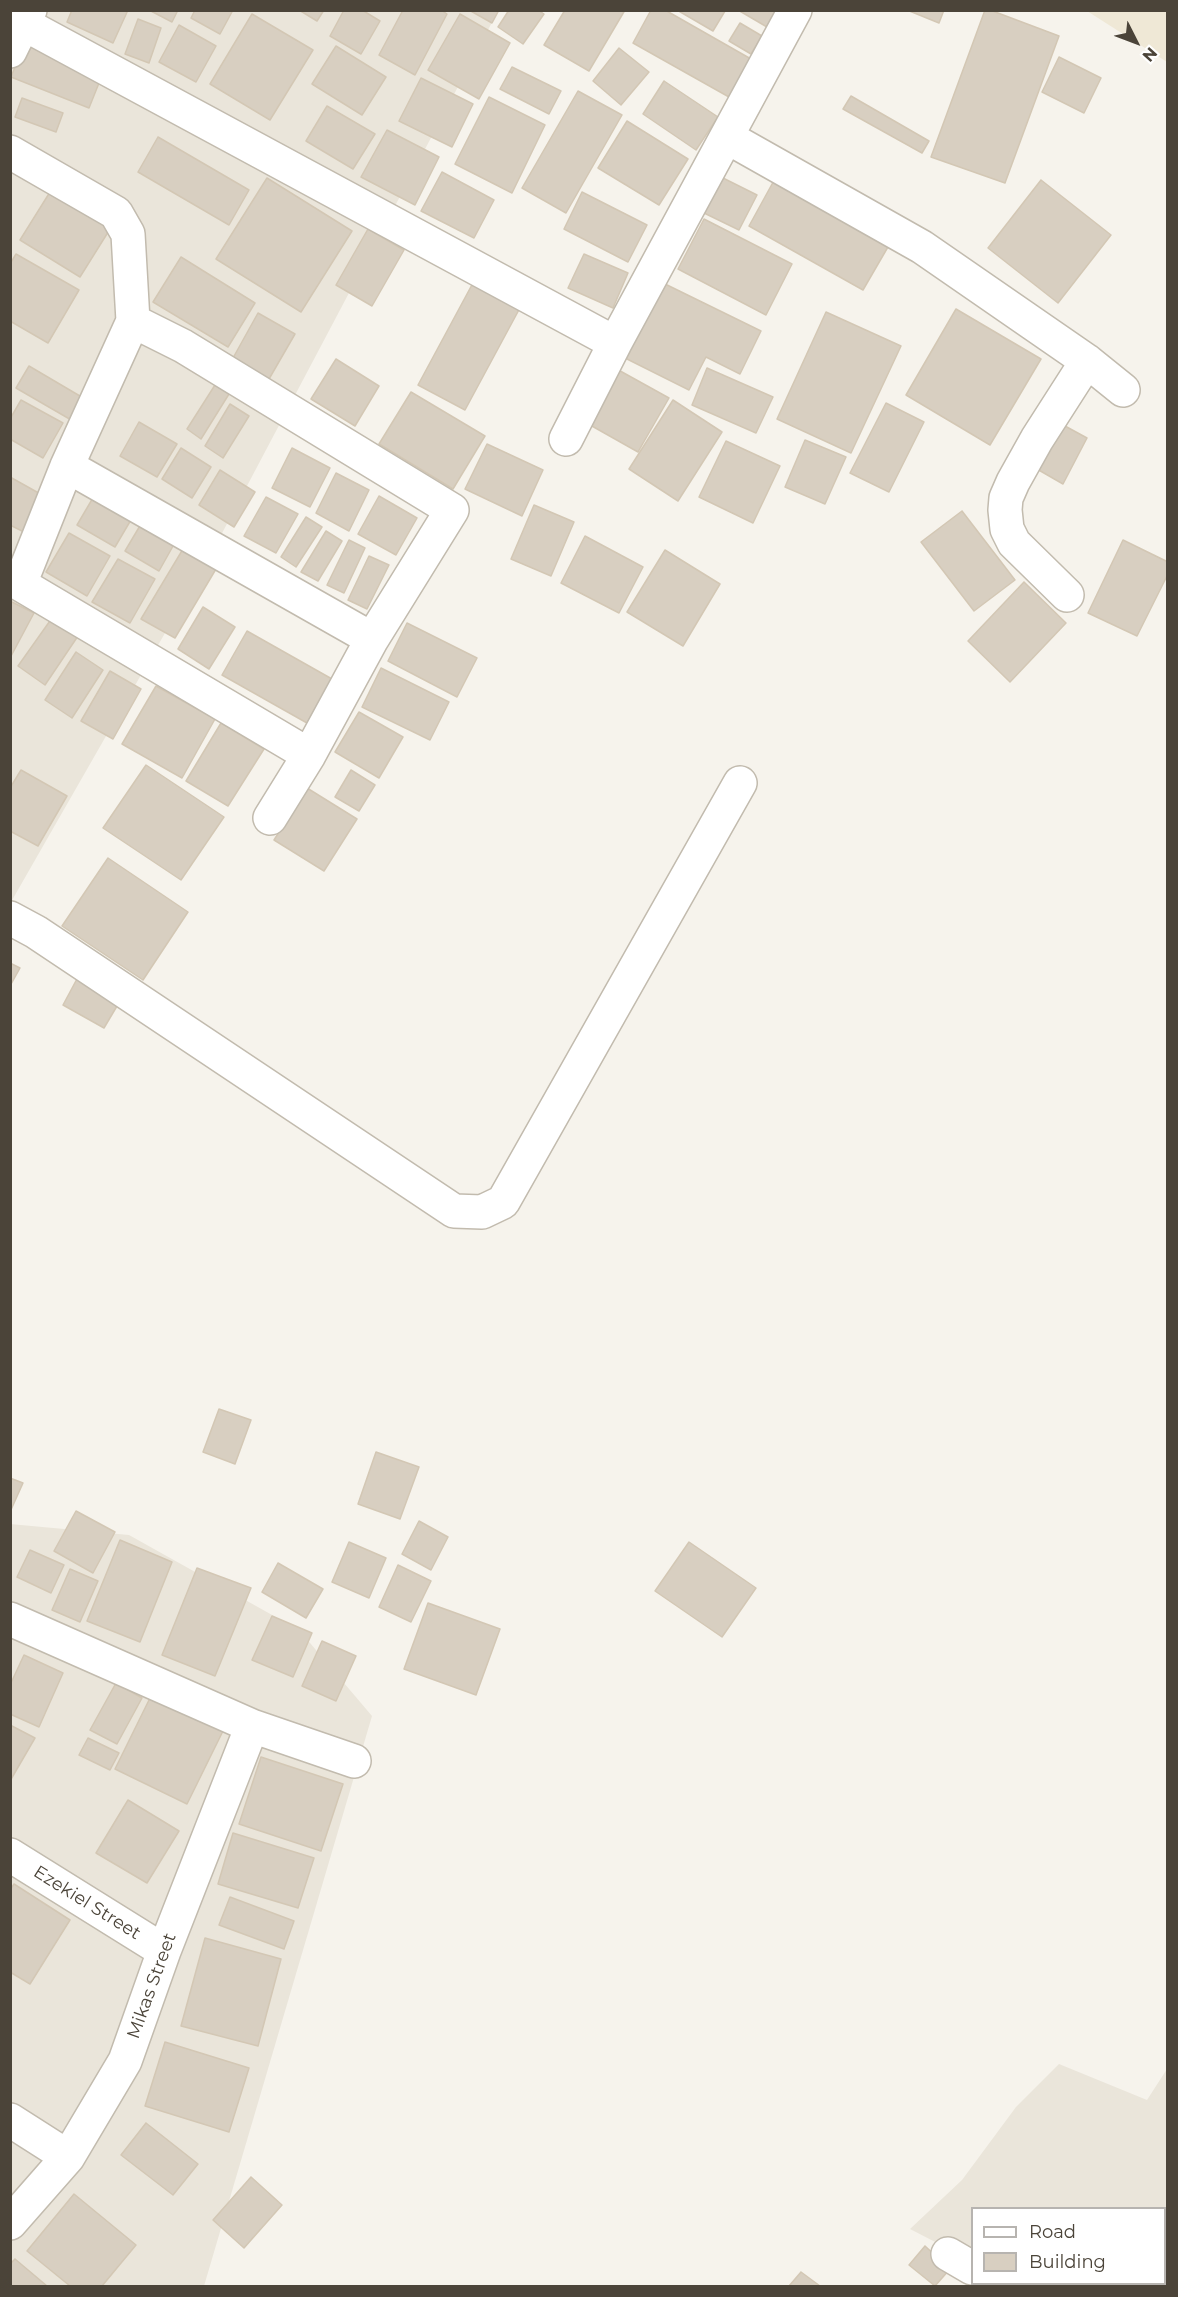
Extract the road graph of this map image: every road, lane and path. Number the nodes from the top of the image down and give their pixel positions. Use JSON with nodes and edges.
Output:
{"nodes":[{"id":1,"x":795,"y":10,"type":"edge"},
{"id":2,"x":21,"y":29,"type":"edge"},
{"id":3,"x":727,"y":136,"type":"junction"},
{"id":4,"x":10,"y":152,"type":"edge"},
{"id":5,"x":133,"y":321,"type":"junction"},
{"id":6,"x":615,"y":343,"type":"junction"},
{"id":7,"x":1087,"y":361,"type":"junction"},
{"id":8,"x":1123,"y":390,"type":"dead end"},
{"id":9,"x":566,"y":439,"type":"dead end"},
{"id":10,"x":67,"y":466,"type":"junction"},
{"id":11,"x":1067,"y":595,"type":"dead end"},
{"id":12,"x":372,"y":639,"type":"junction"},
{"id":13,"x":309,"y":755,"type":"junction"},
{"id":14,"x":740,"y":783,"type":"dead end"},
{"id":15,"x":270,"y":818,"type":"dead end"},
{"id":16,"x":10,"y":918,"type":"edge"},
{"id":17,"x":10,"y":1619,"type":"edge"},
{"id":18,"x":252,"y":1726,"type":"junction"},
{"id":19,"x":354,"y":1761,"type":"dead end"},
{"id":20,"x":10,"y":1855,"type":"edge"},
{"id":21,"x":164,"y":1951,"type":"junction"},
{"id":22,"x":10,"y":2120,"type":"edge"},
{"id":23,"x":68,"y":2157,"type":"junction"},
{"id":24,"x":10,"y":2223,"type":"edge"}],
"edges":[{"from":1,"to":3,"type":"street"},
{"from":2,"to":6,"type":"street"},
{"from":3,"to":6,"type":"street"},
{"from":3,"to":7,"type":"street"},
{"from":4,"to":5,"type":"street"},
{"from":5,"to":10,"type":"street"},
{"from":5,"to":12,"type":"street"},
{"from":6,"to":9,"type":"street"},
{"from":7,"to":8,"type":"street"},
{"from":7,"to":11,"type":"street"},
{"from":10,"to":12,"type":"street"},
{"from":10,"to":13,"type":"street"},
{"from":12,"to":13,"type":"street"},
{"from":13,"to":15,"type":"street"},
{"from":14,"to":16,"type":"street"},
{"from":17,"to":18,"type":"street"},
{"from":18,"to":19,"type":"street"},
{"from":18,"to":21,"type":"street","name":"Mikas Street"},
{"from":20,"to":21,"type":"street","name":"Ezekiel Street"},
{"from":21,"to":23,"type":"street","name":"Mikas Street"},
{"from":22,"to":23,"type":"street"},
{"from":23,"to":24,"type":"street","name":"Mikas Street"}]}
